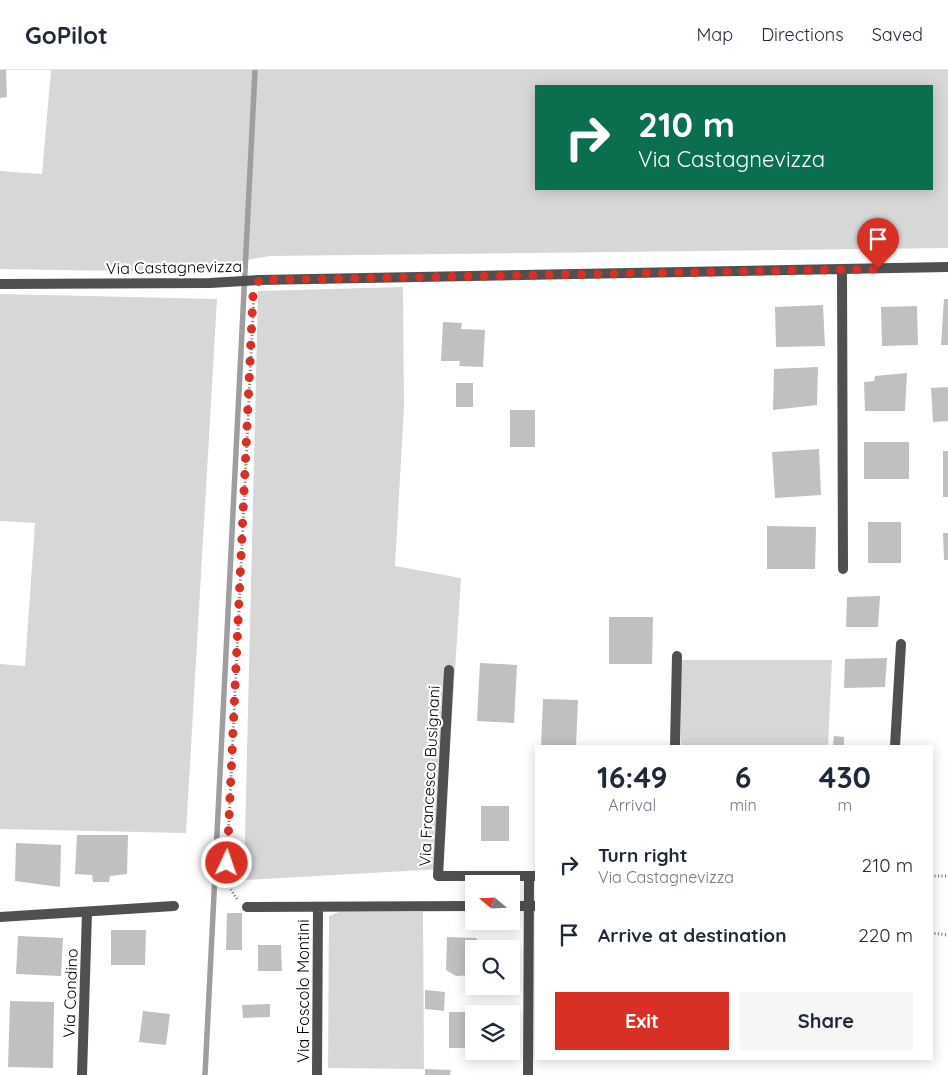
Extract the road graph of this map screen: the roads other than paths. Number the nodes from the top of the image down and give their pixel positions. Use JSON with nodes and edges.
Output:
{"nodes":[{"id":1,"x":948,"y":267,"type":"edge"},
{"id":2,"x":842,"y":270,"type":"junction"},
{"id":3,"x":0,"y":284,"type":"edge"},
{"id":4,"x":843,"y":569,"type":"dead end"},
{"id":5,"x":901,"y":644,"type":"dead end"},
{"id":6,"x":677,"y":656,"type":"dead end"},
{"id":7,"x":449,"y":670,"type":"dead end"},
{"id":8,"x":675,"y":745,"type":"edge"},
{"id":9,"x":895,"y":745,"type":"edge"},
{"id":10,"x":533,"y":876,"type":"edge"},
{"id":11,"x":174,"y":906,"type":"dead end"},
{"id":12,"x":465,"y":906,"type":"edge"},
{"id":13,"x":532,"y":906,"type":"edge"},
{"id":14,"x":247,"y":907,"type":"road end"},
{"id":15,"x":318,"y":907,"type":"junction"},
{"id":16,"x":87,"y":912,"type":"junction"},
{"id":17,"x":0,"y":917,"type":"edge"},
{"id":18,"x":82,"y":1075,"type":"edge"},
{"id":19,"x":317,"y":1075,"type":"edge"},
{"id":20,"x":528,"y":1075,"type":"edge"}],
"edges":[{"from":1,"to":2,"type":"street","name":"Via Castagnevizza"},
{"from":2,"to":3,"type":"street","name":"Via Castagnevizza"},
{"from":2,"to":4,"type":"street"},
{"from":5,"to":9,"type":"street"},
{"from":6,"to":8,"type":"street"},
{"from":7,"to":10,"type":"street","name":"Via Francesco Busignani"},
{"from":10,"to":13,"type":"street"},
{"from":11,"to":16,"type":"street"},
{"from":12,"to":15,"type":"street"},
{"from":13,"to":20,"type":"street"},
{"from":14,"to":15,"type":"street"},
{"from":15,"to":19,"type":"street","name":"Via Foscolo Montini"},
{"from":16,"to":17,"type":"street"},
{"from":16,"to":18,"type":"street","name":"Via Condino"}]}
